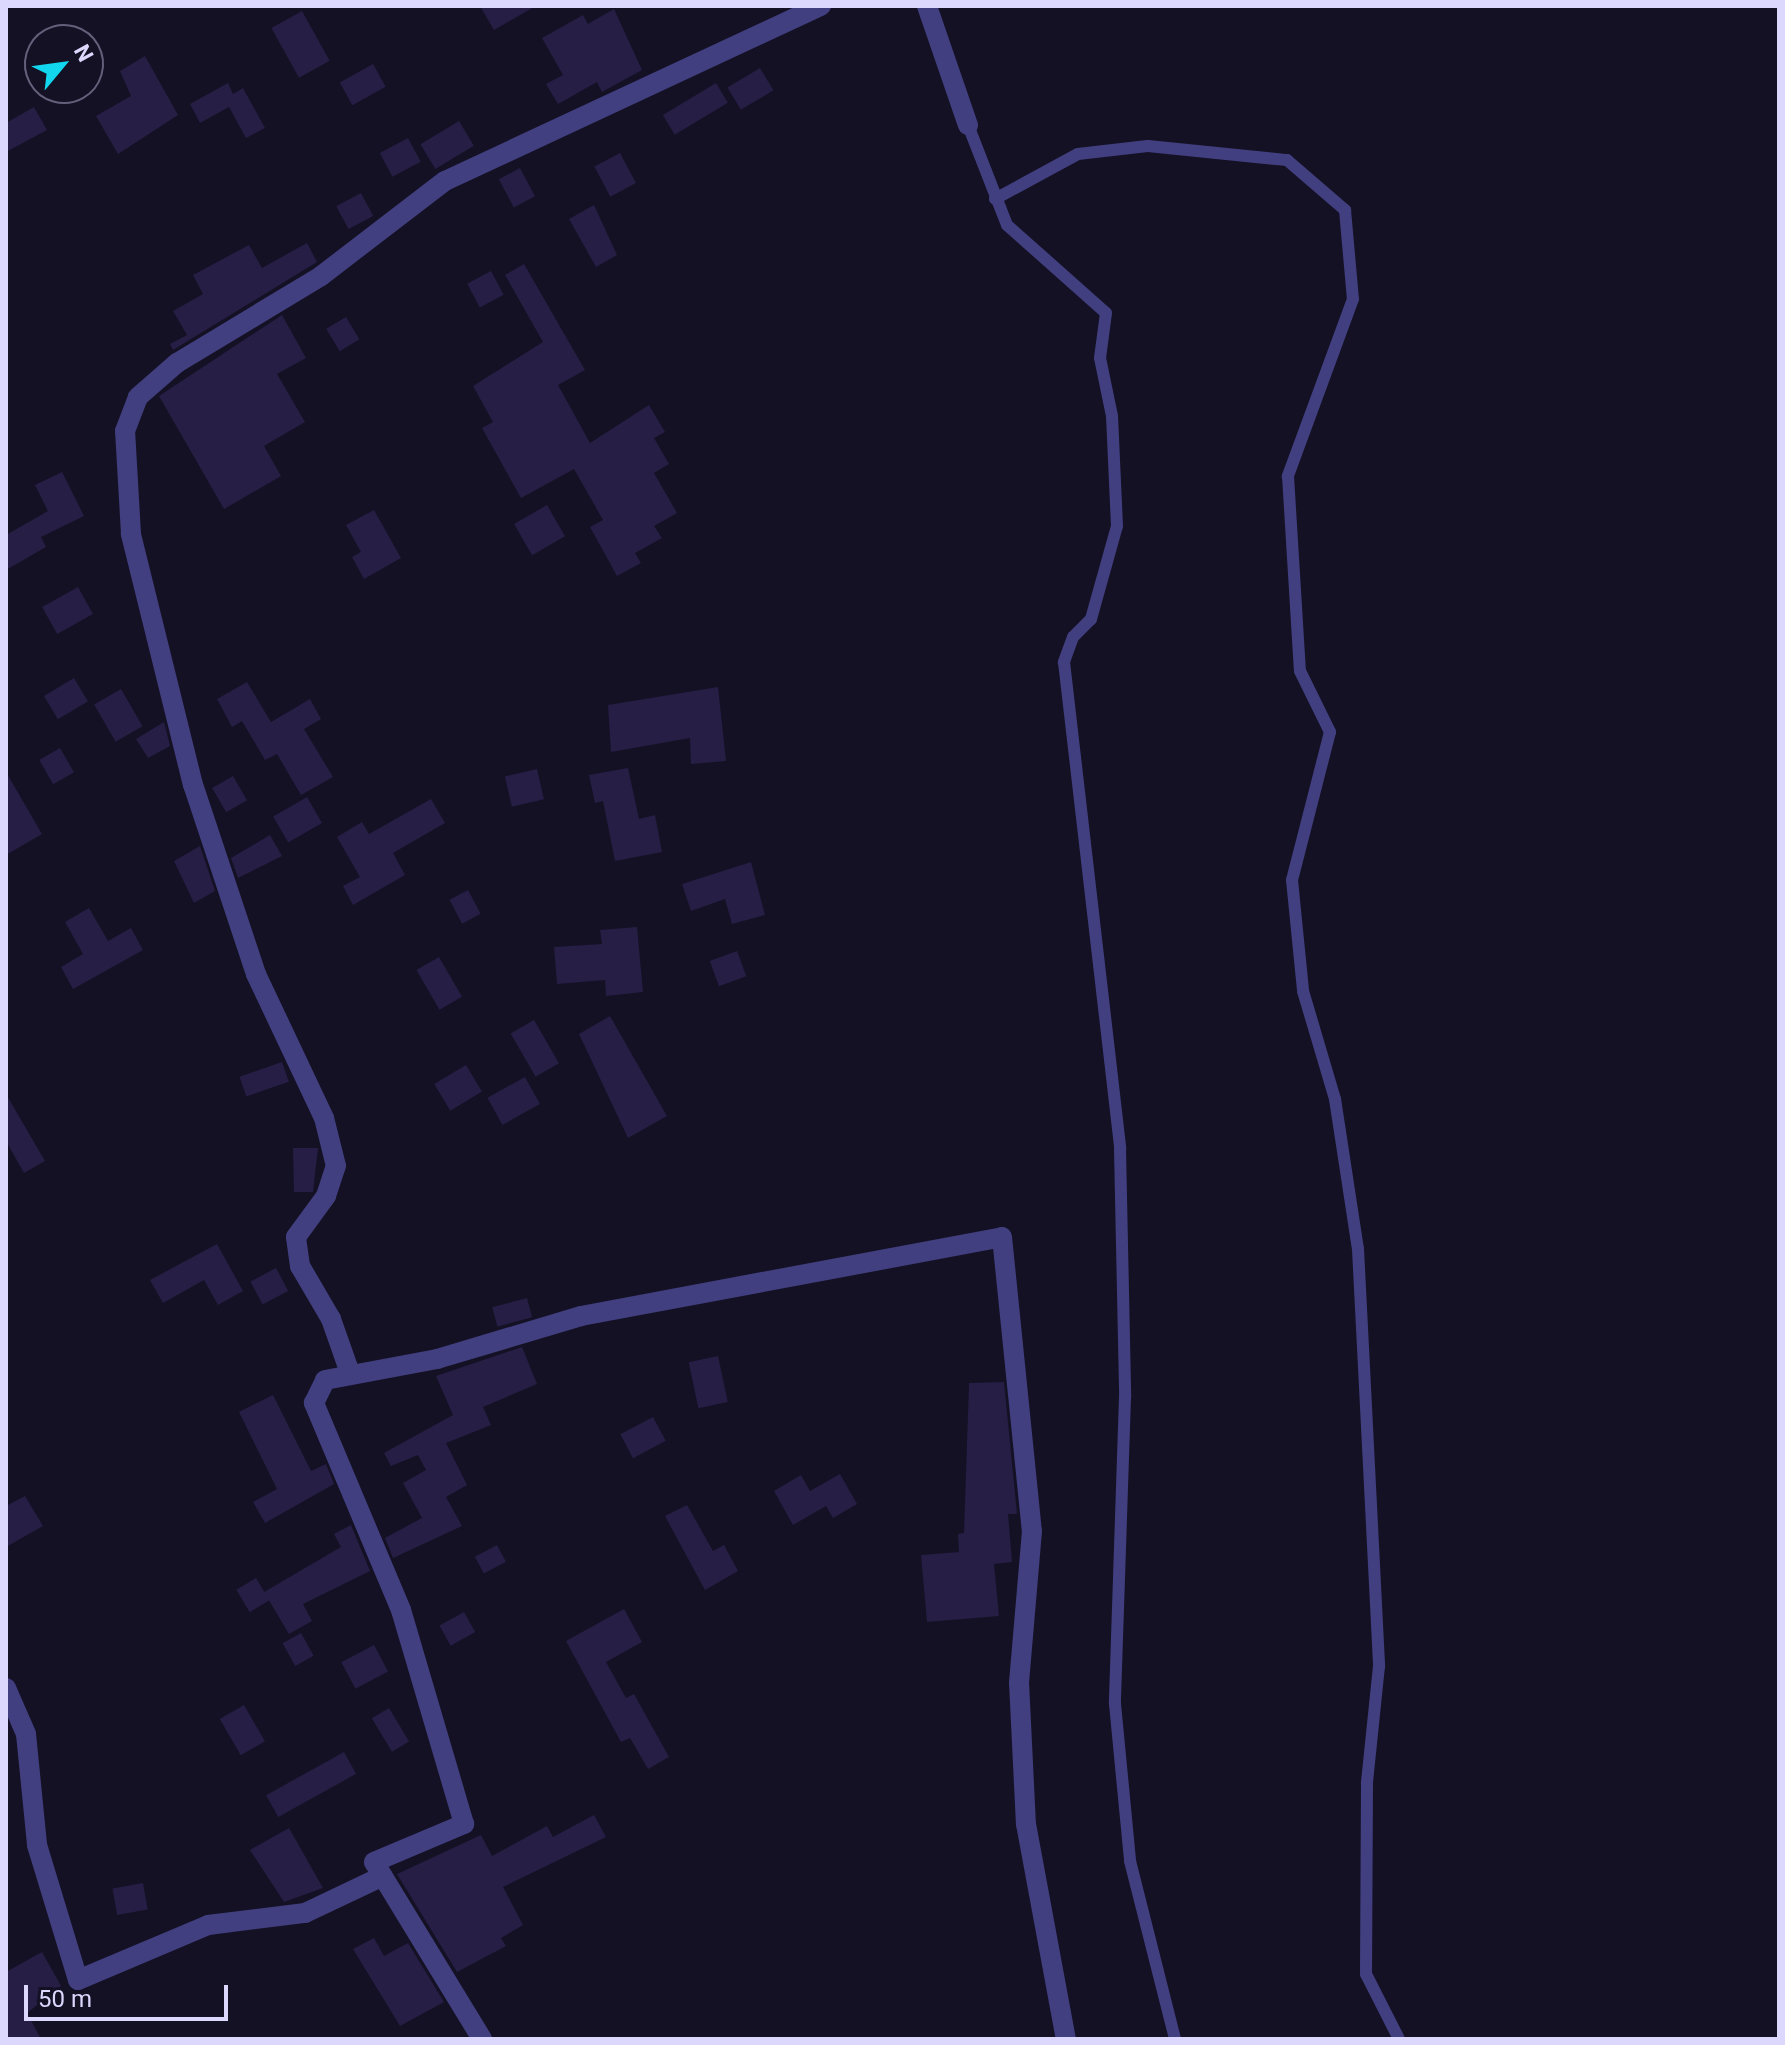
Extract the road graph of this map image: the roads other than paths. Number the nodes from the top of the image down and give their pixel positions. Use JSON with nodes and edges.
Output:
{"nodes":[{"id":1,"x":821,"y":6,"type":"edge"},
{"id":2,"x":927,"y":6,"type":"edge"},
{"id":3,"x":968,"y":125,"type":"joint"},
{"id":4,"x":995,"y":199,"type":"junction"},
{"id":5,"x":350,"y":1373,"type":"junction"},
{"id":6,"x":6,"y":1688,"type":"edge"},
{"id":7,"x":383,"y":1876,"type":"junction"},
{"id":8,"x":482,"y":2039,"type":"edge"},
{"id":9,"x":1066,"y":2039,"type":"edge"},
{"id":10,"x":1175,"y":2039,"type":"edge"},
{"id":11,"x":1399,"y":2039,"type":"edge"}],
"edges":[{"from":1,"to":5,"type":"street"},
{"from":2,"to":3,"type":"street"},
{"from":3,"to":4,"type":"lane"},
{"from":4,"to":10,"type":"lane"},
{"from":4,"to":11,"type":"lane"},
{"from":5,"to":7,"type":"street"},
{"from":5,"to":9,"type":"street"},
{"from":6,"to":7,"type":"street"},
{"from":7,"to":8,"type":"street"}]}
